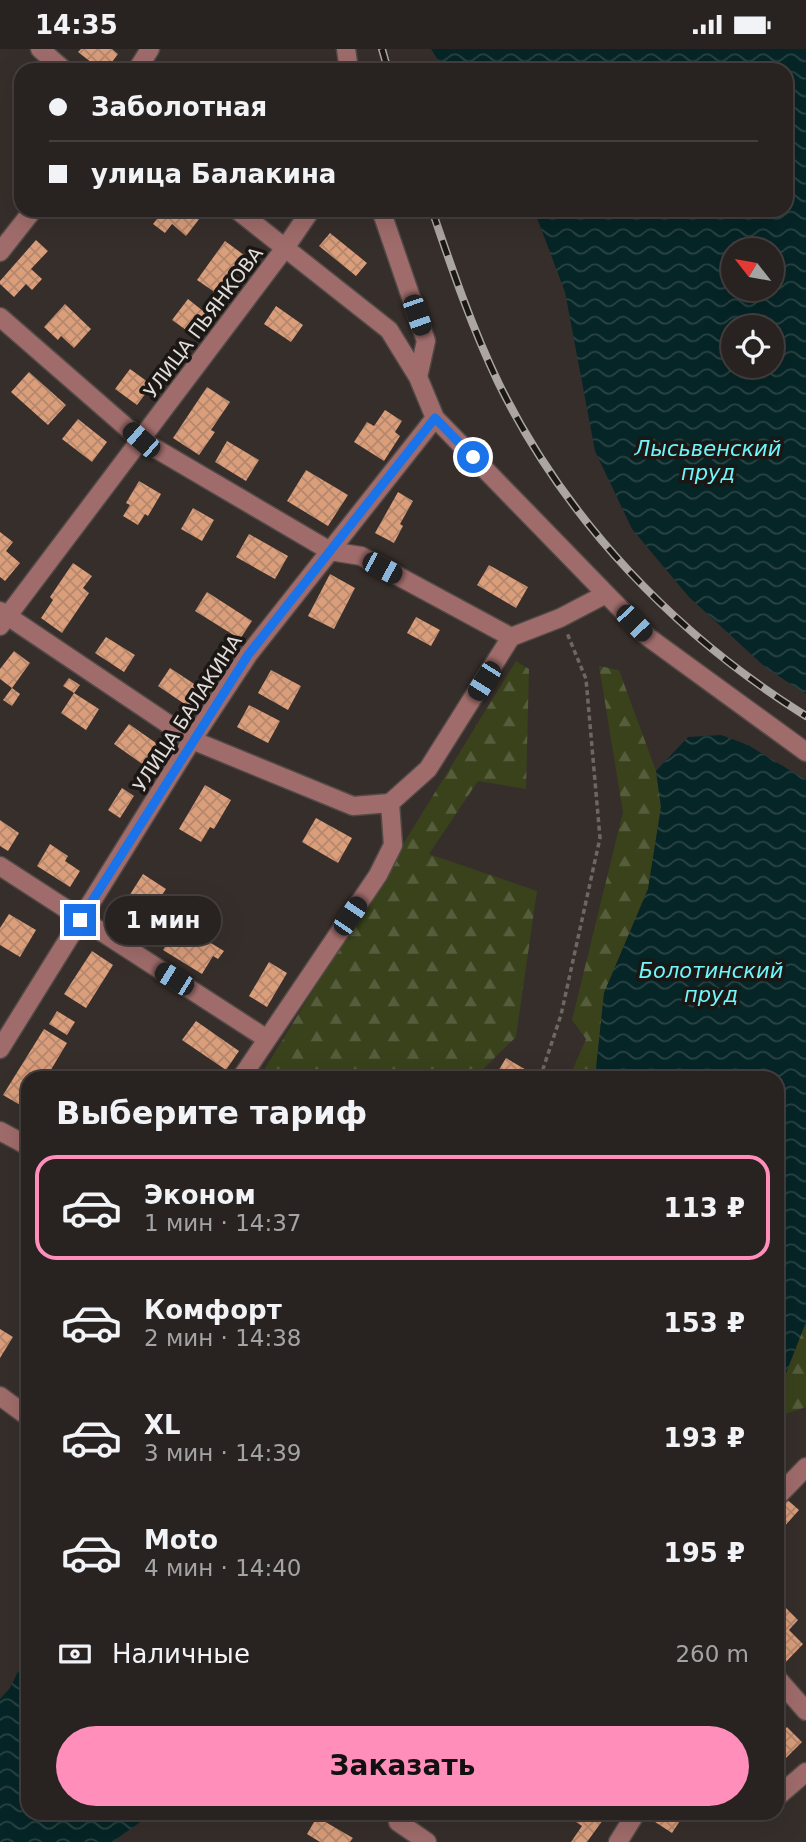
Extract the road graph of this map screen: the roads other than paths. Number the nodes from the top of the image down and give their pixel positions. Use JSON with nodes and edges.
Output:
{"nodes":[{"id":1,"x":40,"y":49,"type":"edge"},
{"id":2,"x":56,"y":63,"type":"edge"},
{"id":3,"x":28,"y":217,"type":"edge"},
{"id":4,"x":246,"y":217,"type":"edge"},
{"id":5,"x":306,"y":217,"type":"edge"},
{"id":6,"x":383,"y":217,"type":"edge"},
{"id":7,"x":285,"y":248,"type":"junction"},
{"id":8,"x":0,"y":252,"type":"edge"},
{"id":9,"x":0,"y":317,"type":"edge"},
{"id":10,"x":418,"y":377,"type":"junction"},
{"id":11,"x":435,"y":418,"type":"junction"},
{"id":12,"x":141,"y":440,"type":"junction"},
{"id":13,"x":330,"y":551,"type":"junction"},
{"id":14,"x":606,"y":594,"type":"junction"},
{"id":15,"x":2,"y":618,"type":"edge"},
{"id":16,"x":511,"y":636,"type":"junction"},
{"id":17,"x":192,"y":740,"type":"junction"},
{"id":18,"x":806,"y":752,"type":"edge"},
{"id":19,"x":390,"y":803,"type":"junction"},
{"id":20,"x":0,"y":866,"type":"edge"},
{"id":21,"x":80,"y":920,"type":"junction"},
{"id":22,"x":267,"y":1039,"type":"junction"},
{"id":23,"x":0,"y":1049,"type":"edge"},
{"id":24,"x":246,"y":1071,"type":"edge"},
{"id":25,"x":0,"y":1131,"type":"edge"},
{"id":26,"x":21,"y":1142,"type":"edge"},
{"id":27,"x":0,"y":1396,"type":"edge"},
{"id":28,"x":21,"y":1406,"type":"edge"},
{"id":29,"x":806,"y":1467,"type":"edge"},
{"id":30,"x":784,"y":1490,"type":"edge"},
{"id":31,"x":784,"y":1686,"type":"edge"},
{"id":32,"x":806,"y":1711,"type":"edge"},
{"id":33,"x":806,"y":1772,"type":"edge"},
{"id":34,"x":784,"y":1791,"type":"edge"},
{"id":35,"x":632,"y":1820,"type":"edge"},
{"id":36,"x":398,"y":1822,"type":"dead end"},
{"id":37,"x":426,"y":1842,"type":"edge"},
{"id":38,"x":618,"y":1842,"type":"edge"}],
"edges":[{"from":1,"to":2,"type":"street"},
{"from":3,"to":8,"type":"street"},
{"from":4,"to":7,"type":"street"},
{"from":5,"to":7,"type":"street","name":"УЛИЦА ПЬЯНКОВА"},
{"from":6,"to":10,"type":"street"},
{"from":7,"to":10,"type":"street"},
{"from":7,"to":12,"type":"street","name":"УЛИЦА ПЬЯНКОВА"},
{"from":9,"to":12,"type":"street"},
{"from":10,"to":11,"type":"street"},
{"from":11,"to":13,"type":"street","name":"УЛИЦА БАЛАКИНА"},
{"from":11,"to":14,"type":"street"},
{"from":12,"to":13,"type":"street"},
{"from":12,"to":15,"type":"street","name":"УЛИЦА ПЬЯНКОВА"},
{"from":13,"to":16,"type":"street"},
{"from":13,"to":17,"type":"street","name":"УЛИЦА БАЛАКИНА"},
{"from":14,"to":16,"type":"street"},
{"from":14,"to":18,"type":"street"},
{"from":15,"to":17,"type":"street"},
{"from":16,"to":19,"type":"street"},
{"from":17,"to":19,"type":"street"},
{"from":17,"to":21,"type":"street","name":"УЛИЦА БАЛАКИНА"},
{"from":19,"to":22,"type":"street"},
{"from":20,"to":21,"type":"street"},
{"from":21,"to":22,"type":"street"},
{"from":21,"to":23,"type":"street","name":"УЛИЦА БАЛАКИНА"},
{"from":22,"to":24,"type":"street"},
{"from":25,"to":26,"type":"street"},
{"from":27,"to":28,"type":"street"},
{"from":29,"to":30,"type":"street"},
{"from":31,"to":32,"type":"street"},
{"from":33,"to":34,"type":"street"},
{"from":35,"to":38,"type":"street"},
{"from":36,"to":37,"type":"street"}]}
